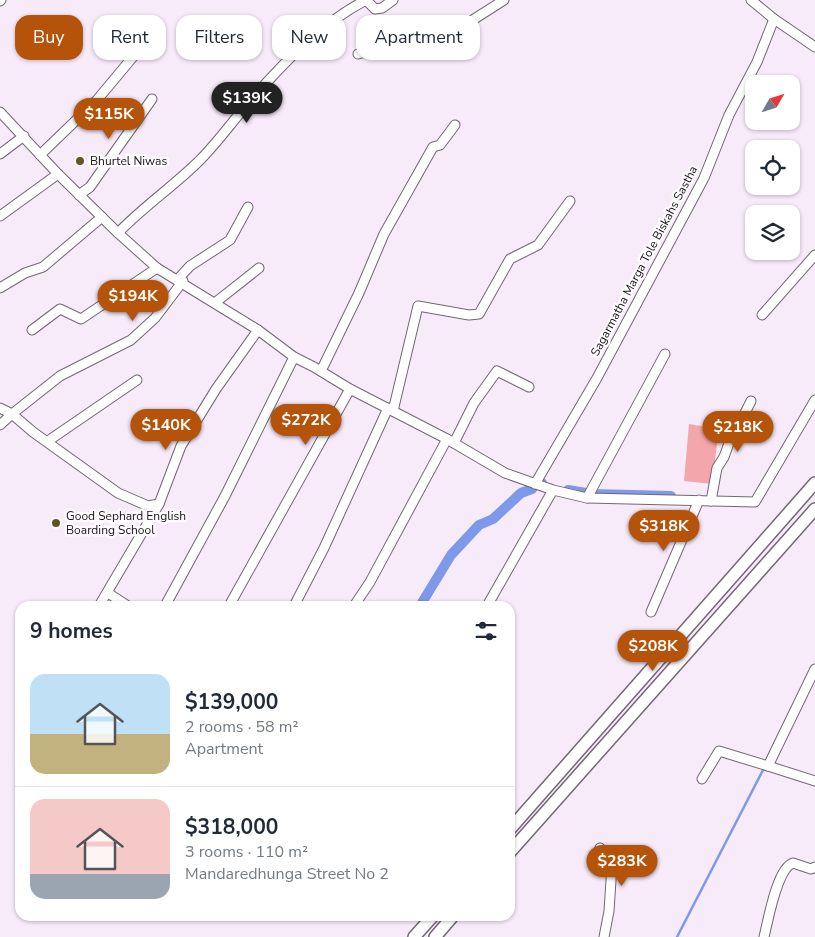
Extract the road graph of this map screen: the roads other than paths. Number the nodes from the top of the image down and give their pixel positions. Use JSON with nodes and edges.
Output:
{"nodes":[{"id":1,"x":366,"y":0,"type":"edge"},
{"id":2,"x":394,"y":0,"type":"edge"},
{"id":3,"x":504,"y":0,"type":"edge"},
{"id":4,"x":751,"y":0,"type":"edge"},
{"id":5,"x":480,"y":15,"type":"edge"},
{"id":6,"x":774,"y":19,"type":"junction"},
{"id":7,"x":815,"y":47,"type":"edge"},
{"id":8,"x":130,"y":60,"type":"edge"},
{"id":9,"x":152,"y":99,"type":"dead end"},
{"id":10,"x":0,"y":112,"type":"edge"},
{"id":11,"x":455,"y":125,"type":"dead end"},
{"id":12,"x":24,"y":136,"type":"junction"},
{"id":13,"x":0,"y":154,"type":"edge"},
{"id":14,"x":40,"y":155,"type":"junction"},
{"id":15,"x":58,"y":174,"type":"junction"},
{"id":16,"x":80,"y":195,"type":"junction"},
{"id":17,"x":570,"y":201,"type":"dead end"},
{"id":18,"x":248,"y":207,"type":"dead end"},
{"id":19,"x":0,"y":216,"type":"edge"},
{"id":20,"x":102,"y":217,"type":"junction"},
{"id":21,"x":118,"y":233,"type":"junction"},
{"id":22,"x":815,"y":255,"type":"edge"},
{"id":23,"x":158,"y":268,"type":"junction"},
{"id":24,"x":259,"y":268,"type":"dead end"},
{"id":25,"x":181,"y":280,"type":"junction"},
{"id":26,"x":0,"y":288,"type":"edge"},
{"id":27,"x":216,"y":302,"type":"junction"},
{"id":28,"x":762,"y":315,"type":"dead end"},
{"id":29,"x":32,"y":330,"type":"dead end"},
{"id":30,"x":258,"y":330,"type":"junction"},
{"id":31,"x":665,"y":354,"type":"dead end"},
{"id":32,"x":294,"y":357,"type":"junction"},
{"id":33,"x":321,"y":371,"type":"junction"},
{"id":34,"x":137,"y":380,"type":"dead end"},
{"id":35,"x":530,"y":388,"type":"dead end"},
{"id":36,"x":350,"y":389,"type":"junction"},
{"id":37,"x":815,"y":400,"type":"edge"},
{"id":38,"x":752,"y":401,"type":"dead end"},
{"id":39,"x":0,"y":408,"type":"edge"},
{"id":40,"x":390,"y":409,"type":"junction"},
{"id":41,"x":12,"y":414,"type":"junction"},
{"id":42,"x":0,"y":425,"type":"edge"},
{"id":43,"x":48,"y":441,"type":"junction"},
{"id":44,"x":451,"y":441,"type":"junction"},
{"id":45,"x":815,"y":483,"type":"edge"},
{"id":46,"x":535,"y":484,"type":"junction"},
{"id":47,"x":553,"y":490,"type":"junction"},
{"id":48,"x":587,"y":498,"type":"junction"},
{"id":49,"x":699,"y":500,"type":"junction"},
{"id":50,"x":711,"y":501,"type":"junction"},
{"id":51,"x":159,"y":504,"type":"junction"},
{"id":52,"x":815,"y":509,"type":"edge"},
{"id":53,"x":108,"y":593,"type":"junction"},
{"id":54,"x":102,"y":601,"type":"edge"},
{"id":55,"x":120,"y":601,"type":"edge"},
{"id":56,"x":168,"y":601,"type":"edge"},
{"id":57,"x":233,"y":601,"type":"edge"},
{"id":58,"x":297,"y":601,"type":"edge"},
{"id":59,"x":357,"y":601,"type":"edge"},
{"id":60,"x":490,"y":601,"type":"edge"},
{"id":61,"x":651,"y":612,"type":"dead end"},
{"id":62,"x":815,"y":669,"type":"edge"},
{"id":63,"x":768,"y":766,"type":"junction"},
{"id":64,"x":702,"y":779,"type":"dead end"},
{"id":65,"x":815,"y":781,"type":"edge"},
{"id":66,"x":515,"y":823,"type":"edge"},
{"id":67,"x":515,"y":846,"type":"edge"},
{"id":68,"x":600,"y":848,"type":"dead end"},
{"id":69,"x":815,"y":868,"type":"edge"},
{"id":70,"x":428,"y":921,"type":"edge"},
{"id":71,"x":449,"y":921,"type":"edge"},
{"id":72,"x":414,"y":937,"type":"edge"},
{"id":73,"x":435,"y":937,"type":"edge"},
{"id":74,"x":604,"y":937,"type":"edge"},
{"id":75,"x":764,"y":937,"type":"edge"}],
"edges":[{"from":1,"to":2,"type":"street"},
{"from":1,"to":21,"type":"street"},
{"from":3,"to":5,"type":"street"},
{"from":4,"to":6,"type":"street"},
{"from":6,"to":7,"type":"street"},
{"from":6,"to":46,"type":"street","name":"Sagarmatha Marga Tole Biskahs Sastha"},
{"from":8,"to":14,"type":"street"},
{"from":9,"to":16,"type":"street"},
{"from":10,"to":12,"type":"street"},
{"from":11,"to":33,"type":"street"},
{"from":12,"to":13,"type":"street"},
{"from":12,"to":14,"type":"street"},
{"from":14,"to":15,"type":"street"},
{"from":15,"to":16,"type":"street"},
{"from":15,"to":19,"type":"street"},
{"from":16,"to":20,"type":"street"},
{"from":17,"to":40,"type":"street"},
{"from":18,"to":25,"type":"street"},
{"from":20,"to":21,"type":"street"},
{"from":20,"to":26,"type":"street"},
{"from":21,"to":23,"type":"street"},
{"from":22,"to":28,"type":"street"},
{"from":23,"to":25,"type":"street"},
{"from":23,"to":29,"type":"street"},
{"from":24,"to":27,"type":"street"},
{"from":25,"to":27,"type":"street"},
{"from":25,"to":41,"type":"street"},
{"from":27,"to":30,"type":"street"},
{"from":30,"to":32,"type":"street"},
{"from":30,"to":51,"type":"street"},
{"from":31,"to":48,"type":"street"},
{"from":32,"to":33,"type":"street"},
{"from":32,"to":56,"type":"street"},
{"from":33,"to":36,"type":"street"},
{"from":34,"to":43,"type":"street"},
{"from":35,"to":44,"type":"street"},
{"from":36,"to":40,"type":"street"},
{"from":36,"to":57,"type":"street"},
{"from":37,"to":50,"type":"street"},
{"from":38,"to":50,"type":"street"},
{"from":39,"to":41,"type":"street"},
{"from":40,"to":44,"type":"street"},
{"from":40,"to":58,"type":"street"},
{"from":41,"to":42,"type":"street"},
{"from":41,"to":43,"type":"street"},
{"from":43,"to":51,"type":"street"},
{"from":44,"to":46,"type":"street"},
{"from":44,"to":59,"type":"street"},
{"from":45,"to":66,"type":"street"},
{"from":46,"to":47,"type":"street"},
{"from":47,"to":48,"type":"street"},
{"from":47,"to":60,"type":"street"},
{"from":48,"to":49,"type":"street"},
{"from":49,"to":50,"type":"street"},
{"from":49,"to":61,"type":"street"},
{"from":51,"to":53,"type":"street"},
{"from":52,"to":67,"type":"street"},
{"from":53,"to":54,"type":"street"},
{"from":53,"to":55,"type":"street"},
{"from":62,"to":63,"type":"street"},
{"from":63,"to":64,"type":"street"},
{"from":63,"to":65,"type":"street"},
{"from":68,"to":74,"type":"street"},
{"from":69,"to":75,"type":"street"},
{"from":70,"to":72,"type":"street"},
{"from":71,"to":73,"type":"street"}]}
